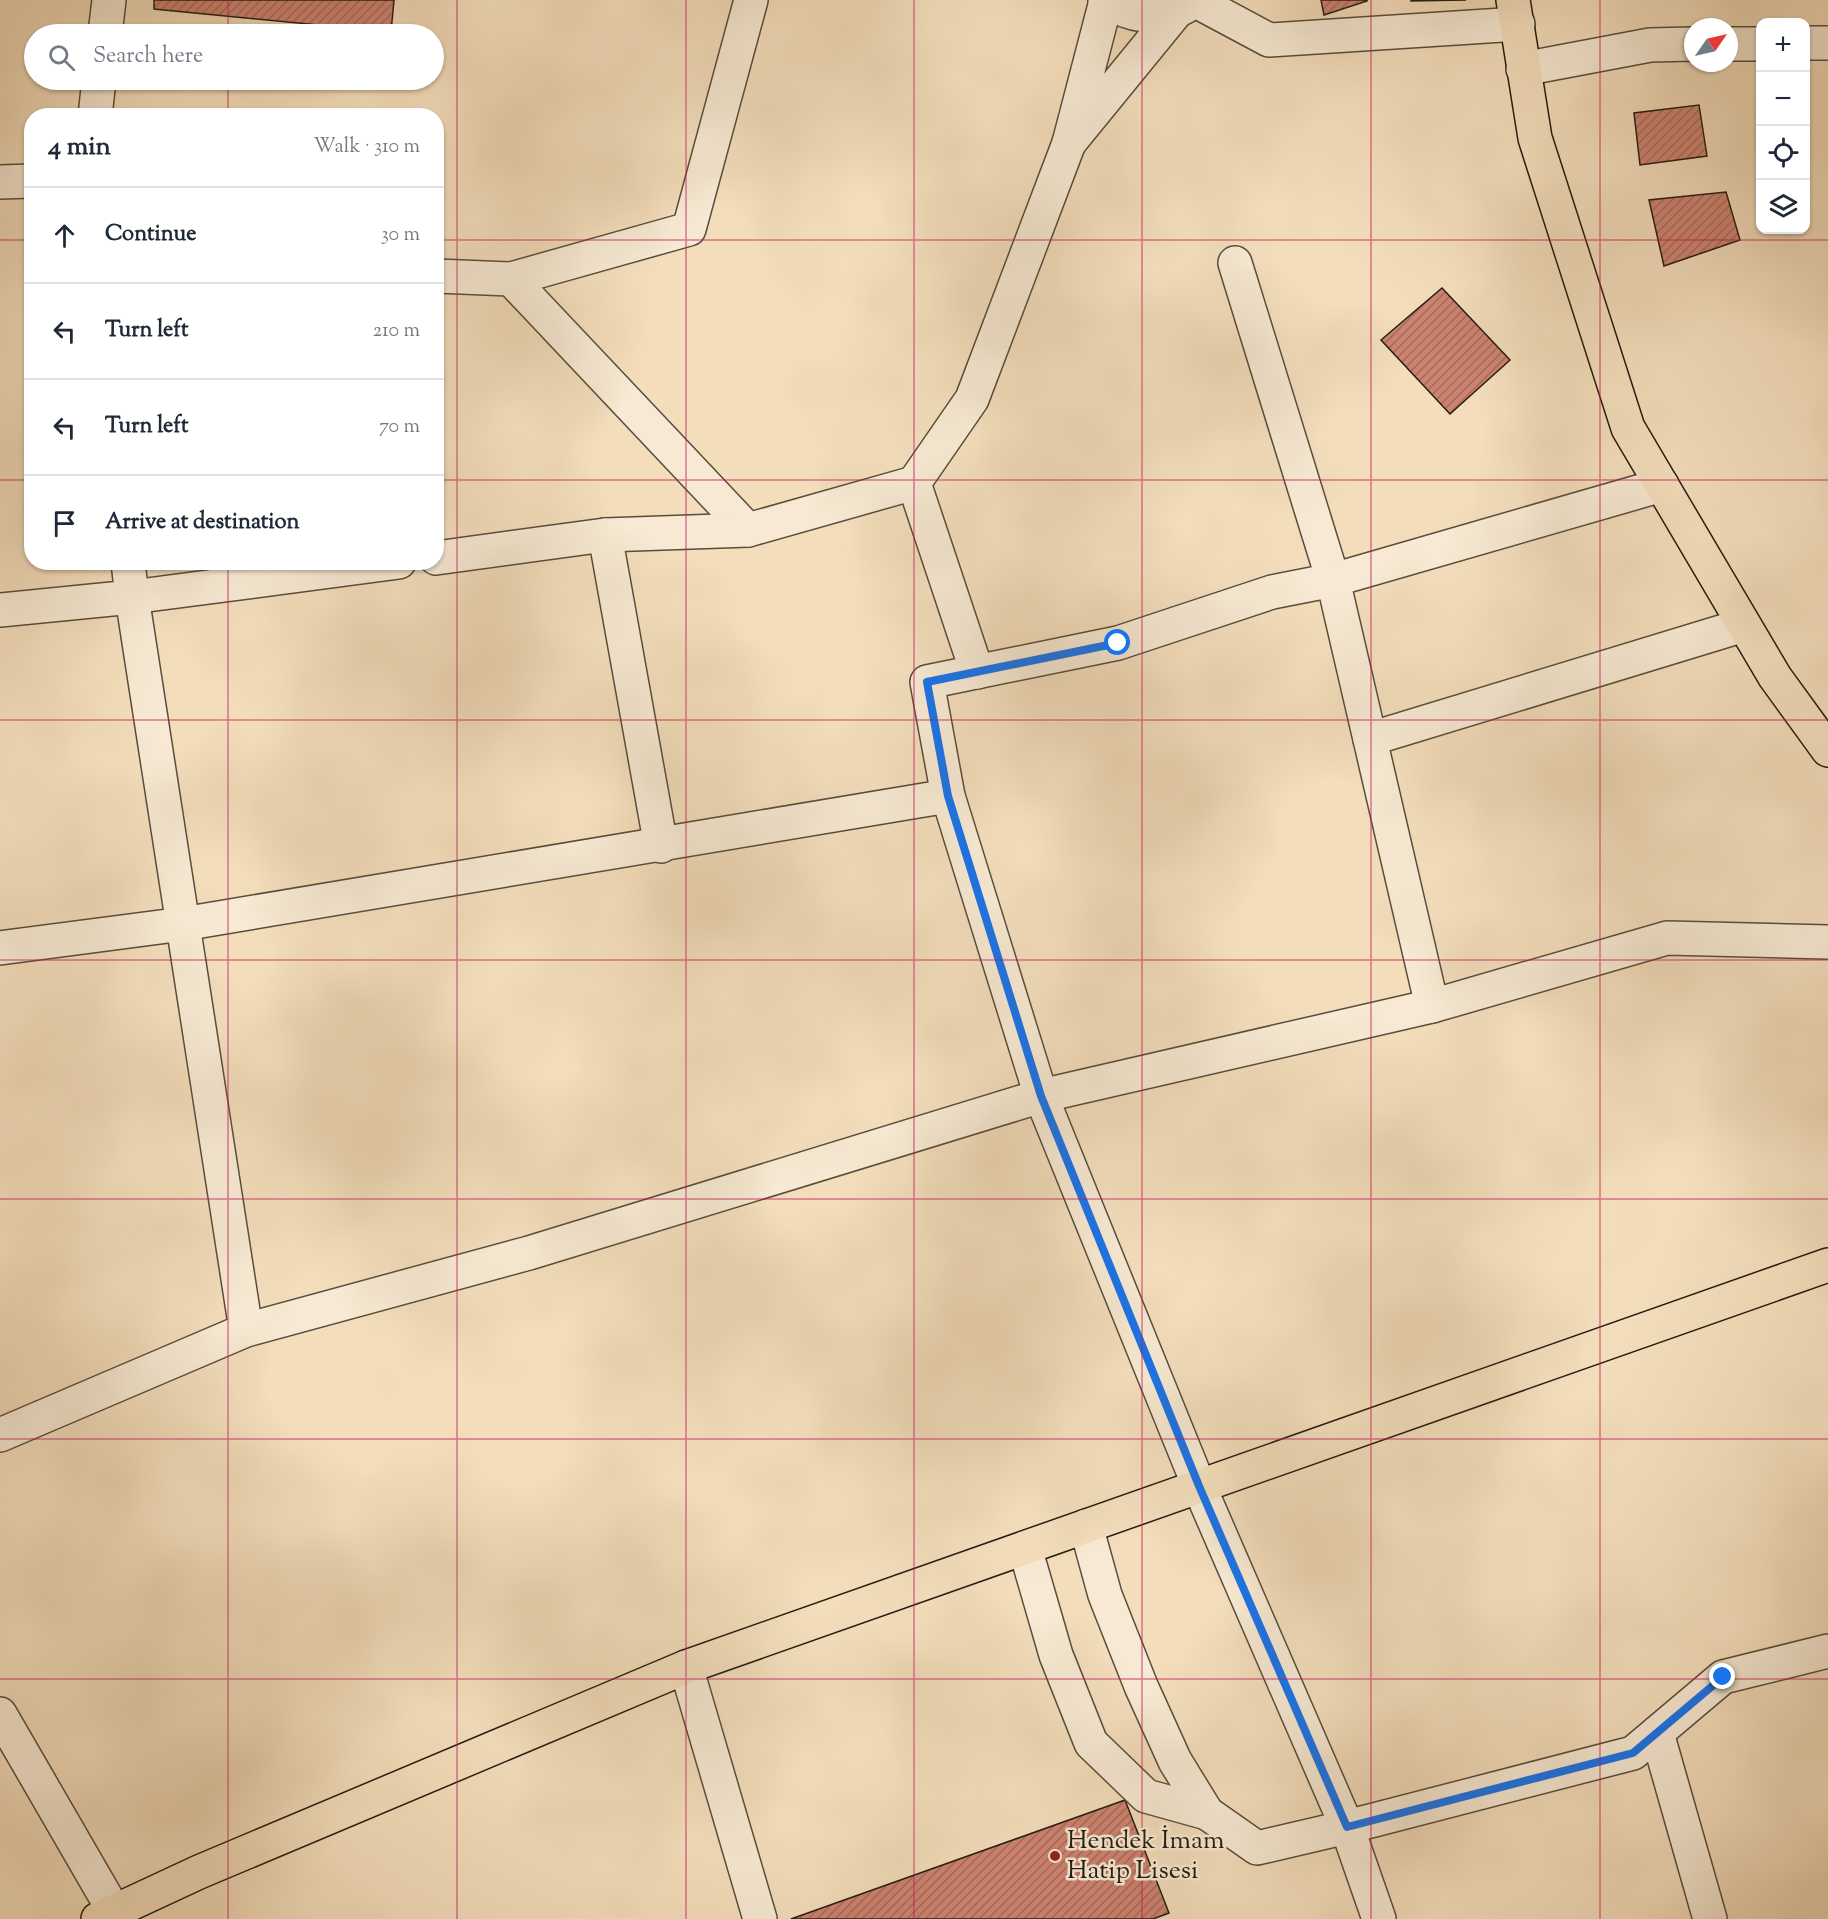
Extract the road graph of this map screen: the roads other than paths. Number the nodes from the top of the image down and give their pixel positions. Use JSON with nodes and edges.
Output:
{"nodes":[{"id":1,"x":109,"y":0,"type":"edge"},
{"id":2,"x":751,"y":0,"type":"edge"},
{"id":3,"x":1105,"y":0,"type":"edge"},
{"id":4,"x":1190,"y":4,"type":"edge"},
{"id":5,"x":1516,"y":12,"type":"edge"},
{"id":6,"x":106,"y":24,"type":"edge"},
{"id":7,"x":1810,"y":43,"type":"edge"},
{"id":8,"x":1828,"y":43,"type":"edge"},
{"id":9,"x":1738,"y":44,"type":"edge"},
{"id":10,"x":1756,"y":44,"type":"edge"},
{"id":11,"x":1684,"y":45,"type":"edge"},
{"id":12,"x":1523,"y":69,"type":"junction"},
{"id":13,"x":98,"y":90,"type":"edge"},
{"id":14,"x":95,"y":108,"type":"edge"},
{"id":15,"x":1069,"y":143,"type":"junction"},
{"id":16,"x":24,"y":181,"type":"edge"},
{"id":17,"x":0,"y":182,"type":"edge"},
{"id":18,"x":1235,"y":262,"type":"dead end"},
{"id":19,"x":444,"y":276,"type":"edge"},
{"id":20,"x":511,"y":279,"type":"junction"},
{"id":21,"x":914,"y":483,"type":"junction"},
{"id":22,"x":1662,"y":485,"type":"junction"},
{"id":23,"x":748,"y":530,"type":"junction"},
{"id":24,"x":605,"y":535,"type":"junction"},
{"id":25,"x":444,"y":557,"type":"edge"},
{"id":26,"x":129,"y":570,"type":"edge"},
{"id":27,"x":338,"y":570,"type":"edge"},
{"id":28,"x":1333,"y":580,"type":"junction"},
{"id":29,"x":132,"y":597,"type":"junction"},
{"id":30,"x":0,"y":610,"type":"edge"},
{"id":31,"x":1744,"y":625,"type":"junction"},
{"id":32,"x":977,"y":672,"type":"junction"},
{"id":33,"x":1370,"y":740,"type":"junction"},
{"id":34,"x":1828,"y":750,"type":"edge"},
{"id":35,"x":948,"y":796,"type":"junction"},
{"id":36,"x":661,"y":846,"type":"junction"},
{"id":37,"x":183,"y":924,"type":"junction"},
{"id":38,"x":1828,"y":942,"type":"edge"},
{"id":39,"x":0,"y":948,"type":"edge"},
{"id":40,"x":1432,"y":1006,"type":"junction"},
{"id":41,"x":1041,"y":1096,"type":"junction"},
{"id":42,"x":1828,"y":1265,"type":"edge"},
{"id":43,"x":246,"y":1330,"type":"junction"},
{"id":44,"x":0,"y":1435,"type":"edge"},
{"id":45,"x":1199,"y":1486,"type":"junction"},
{"id":46,"x":1086,"y":1526,"type":"junction"},
{"id":47,"x":1025,"y":1548,"type":"junction"},
{"id":48,"x":1828,"y":1651,"type":"edge"},
{"id":49,"x":686,"y":1667,"type":"junction"},
{"id":50,"x":0,"y":1713,"type":"edge"},
{"id":51,"x":1657,"y":1733,"type":"junction"},
{"id":52,"x":1207,"y":1813,"type":"junction"},
{"id":53,"x":1347,"y":1827,"type":"junction"},
{"id":54,"x":106,"y":1915,"type":"edge"},
{"id":55,"x":760,"y":1919,"type":"edge"},
{"id":56,"x":1379,"y":1919,"type":"edge"},
{"id":57,"x":1710,"y":1919,"type":"edge"}],
"edges":[{"from":1,"to":6,"type":"street"},
{"from":2,"to":20,"type":"street"},
{"from":3,"to":4,"type":"street"},
{"from":3,"to":15,"type":"street"},
{"from":4,"to":5,"type":"street"},
{"from":4,"to":15,"type":"street"},
{"from":5,"to":12,"type":"main road"},
{"from":7,"to":8,"type":"street"},
{"from":9,"to":10,"type":"street"},
{"from":11,"to":12,"type":"street"},
{"from":12,"to":22,"type":"main road"},
{"from":13,"to":14,"type":"street"},
{"from":15,"to":21,"type":"street"},
{"from":16,"to":17,"type":"street"},
{"from":18,"to":28,"type":"street"},
{"from":19,"to":20,"type":"street"},
{"from":20,"to":23,"type":"street"},
{"from":21,"to":23,"type":"street"},
{"from":21,"to":32,"type":"street"},
{"from":22,"to":28,"type":"street"},
{"from":22,"to":31,"type":"main road"},
{"from":23,"to":24,"type":"street"},
{"from":24,"to":25,"type":"street"},
{"from":24,"to":36,"type":"street"},
{"from":26,"to":29,"type":"street"},
{"from":27,"to":29,"type":"street"},
{"from":28,"to":32,"type":"street"},
{"from":28,"to":33,"type":"street"},
{"from":29,"to":30,"type":"street"},
{"from":29,"to":37,"type":"street"},
{"from":31,"to":33,"type":"street"},
{"from":31,"to":34,"type":"main road"},
{"from":32,"to":35,"type":"street"},
{"from":33,"to":40,"type":"street"},
{"from":35,"to":36,"type":"street"},
{"from":35,"to":41,"type":"street"},
{"from":36,"to":37,"type":"street"},
{"from":37,"to":39,"type":"street"},
{"from":37,"to":43,"type":"street"},
{"from":38,"to":40,"type":"street"},
{"from":40,"to":41,"type":"street"},
{"from":41,"to":43,"type":"street"},
{"from":41,"to":45,"type":"street"},
{"from":42,"to":45,"type":"main road"},
{"from":43,"to":44,"type":"street"},
{"from":45,"to":46,"type":"main road"},
{"from":45,"to":53,"type":"street"},
{"from":46,"to":47,"type":"main road"},
{"from":46,"to":52,"type":"street"},
{"from":47,"to":49,"type":"main road"},
{"from":47,"to":52,"type":"street"},
{"from":48,"to":51,"type":"street"},
{"from":49,"to":54,"type":"main road"},
{"from":49,"to":55,"type":"street"},
{"from":50,"to":54,"type":"street"},
{"from":51,"to":53,"type":"street"},
{"from":51,"to":57,"type":"street"},
{"from":52,"to":53,"type":"street"},
{"from":53,"to":56,"type":"street"}]}
